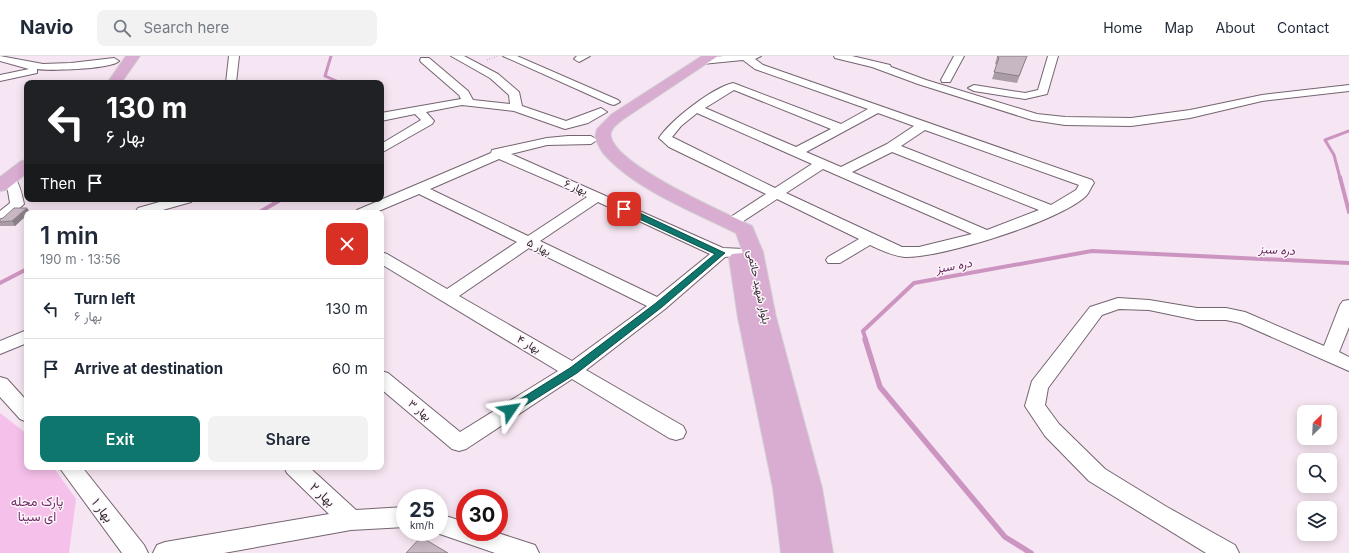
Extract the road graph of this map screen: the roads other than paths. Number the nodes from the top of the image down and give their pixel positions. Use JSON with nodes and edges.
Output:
{"nodes":[{"id":1,"x":13,"y":56,"type":"edge"},
{"id":2,"x":133,"y":56,"type":"edge"},
{"id":3,"x":234,"y":56,"type":"edge"},
{"id":4,"x":456,"y":56,"type":"edge"},
{"id":5,"x":508,"y":56,"type":"edge"},
{"id":6,"x":839,"y":56,"type":"edge"},
{"id":7,"x":959,"y":56,"type":"edge"},
{"id":8,"x":1053,"y":56,"type":"edge"},
{"id":9,"x":700,"y":57,"type":"edge"},
{"id":10,"x":751,"y":57,"type":"edge"},
{"id":11,"x":0,"y":58,"type":"edge"},
{"id":12,"x":116,"y":58,"type":"edge"},
{"id":13,"x":425,"y":60,"type":"dead end"},
{"id":14,"x":876,"y":65,"type":"junction"},
{"id":15,"x":51,"y":69,"type":"junction"},
{"id":16,"x":0,"y":78,"type":"edge"},
{"id":17,"x":101,"y":80,"type":"edge"},
{"id":18,"x":116,"y":80,"type":"edge"},
{"id":19,"x":231,"y":80,"type":"edge"},
{"id":20,"x":946,"y":80,"type":"junction"},
{"id":21,"x":644,"y":83,"type":"dead end"},
{"id":22,"x":1349,"y":88,"type":"edge"},
{"id":23,"x":468,"y":102,"type":"junction"},
{"id":24,"x":613,"y":103,"type":"junction"},
{"id":25,"x":516,"y":108,"type":"junction"},
{"id":26,"x":697,"y":108,"type":"junction"},
{"id":27,"x":877,"y":109,"type":"junction"},
{"id":28,"x":419,"y":111,"type":"junction"},
{"id":29,"x":384,"y":117,"type":"edge"},
{"id":30,"x":922,"y":126,"type":"junction"},
{"id":31,"x":841,"y":128,"type":"junction"},
{"id":32,"x":591,"y":140,"type":"junction"},
{"id":33,"x":384,"y":147,"type":"edge"},
{"id":34,"x":891,"y":147,"type":"junction"},
{"id":35,"x":797,"y":152,"type":"junction"},
{"id":36,"x":497,"y":153,"type":"junction"},
{"id":37,"x":24,"y":155,"type":"edge"},
{"id":38,"x":823,"y":163,"type":"junction"},
{"id":39,"x":24,"y":166,"type":"edge"},
{"id":40,"x":843,"y":171,"type":"junction"},
{"id":41,"x":3,"y":179,"type":"edge"},
{"id":42,"x":419,"y":189,"type":"junction"},
{"id":43,"x":775,"y":193,"type":"junction"},
{"id":44,"x":597,"y":196,"type":"junction"},
{"id":45,"x":175,"y":202,"type":"edge"},
{"id":46,"x":147,"y":210,"type":"edge"},
{"id":47,"x":369,"y":210,"type":"edge"},
{"id":48,"x":1052,"y":210,"type":"junction"},
{"id":49,"x":0,"y":218,"type":"edge"},
{"id":50,"x":731,"y":223,"type":"junction"},
{"id":51,"x":988,"y":236,"type":"junction"},
{"id":52,"x":870,"y":239,"type":"junction"},
{"id":53,"x":529,"y":242,"type":"junction"},
{"id":54,"x":729,"y":253,"type":"junction"},
{"id":55,"x":384,"y":259,"type":"edge"},
{"id":56,"x":834,"y":260,"type":"dead end"},
{"id":57,"x":448,"y":296,"type":"junction"},
{"id":58,"x":659,"y":305,"type":"junction"},
{"id":59,"x":1349,"y":305,"type":"edge"},
{"id":60,"x":24,"y":337,"type":"edge"},
{"id":61,"x":0,"y":348,"type":"edge"},
{"id":62,"x":1329,"y":355,"type":"junction"},
{"id":63,"x":1349,"y":364,"type":"edge"},
{"id":64,"x":573,"y":370,"type":"junction"},
{"id":65,"x":384,"y":380,"type":"edge"},
{"id":66,"x":0,"y":384,"type":"edge"},
{"id":67,"x":24,"y":411,"type":"edge"},
{"id":68,"x":676,"y":432,"type":"dead end"},
{"id":69,"x":72,"y":470,"type":"edge"},
{"id":70,"x":298,"y":470,"type":"edge"},
{"id":71,"x":396,"y":518,"type":"edge"},
{"id":72,"x":351,"y":520,"type":"junction"},
{"id":73,"x":448,"y":527,"type":"edge"},
{"id":74,"x":136,"y":553,"type":"edge"},
{"id":75,"x":165,"y":553,"type":"edge"},
{"id":76,"x":527,"y":553,"type":"edge"},
{"id":77,"x":796,"y":553,"type":"edge"},
{"id":78,"x":818,"y":553,"type":"edge"},
{"id":79,"x":1227,"y":553,"type":"edge"}],
"edges":[{"from":1,"to":11,"type":"street"},
{"from":2,"to":18,"type":"main road"},
{"from":3,"to":19,"type":"street"},
{"from":4,"to":25,"type":"street"},
{"from":5,"to":24,"type":"street"},
{"from":6,"to":14,"type":"street"},
{"from":7,"to":20,"type":"street"},
{"from":8,"to":20,"type":"street"},
{"from":9,"to":10,"type":"street"},
{"from":9,"to":21,"type":"main road"},
{"from":9,"to":50,"type":"main road","name":"بلوار شهید حاتمی"},
{"from":10,"to":27,"type":"street"},
{"from":11,"to":15,"type":"street"},
{"from":12,"to":15,"type":"street"},
{"from":12,"to":17,"type":"main road"},
{"from":13,"to":23,"type":"street"},
{"from":14,"to":20,"type":"street"},
{"from":14,"to":22,"type":"street"},
{"from":15,"to":16,"type":"street"},
{"from":23,"to":25,"type":"street"},
{"from":23,"to":28,"type":"street"},
{"from":24,"to":25,"type":"street"},
{"from":24,"to":32,"type":"main road"},
{"from":26,"to":31,"type":"street"},
{"from":26,"to":35,"type":"street"},
{"from":26,"to":43,"type":"street"},
{"from":27,"to":30,"type":"street"},
{"from":27,"to":31,"type":"street"},
{"from":28,"to":29,"type":"street"},
{"from":28,"to":33,"type":"street"},
{"from":30,"to":34,"type":"street"},
{"from":30,"to":48,"type":"street"},
{"from":31,"to":35,"type":"street"},
{"from":32,"to":36,"type":"street"},
{"from":32,"to":54,"type":"main road","name":"بلوار شهید حاتمی"},
{"from":34,"to":40,"type":"street"},
{"from":34,"to":48,"type":"street"},
{"from":35,"to":38,"type":"street"},
{"from":36,"to":42,"type":"street"},
{"from":36,"to":44,"type":"street","name":"بهار ۶"},
{"from":37,"to":41,"type":"main road"},
{"from":38,"to":40,"type":"street"},
{"from":38,"to":43,"type":"street"},
{"from":39,"to":41,"type":"main road"},
{"from":40,"to":51,"type":"street"},
{"from":41,"to":49,"type":"street"},
{"from":42,"to":47,"type":"street"},
{"from":42,"to":53,"type":"street","name":"بهار ۵"},
{"from":43,"to":50,"type":"street"},
{"from":43,"to":52,"type":"street"},
{"from":44,"to":53,"type":"street"},
{"from":44,"to":54,"type":"street","name":"بهار ۶"},
{"from":45,"to":46,"type":"street"},
{"from":48,"to":51,"type":"street"},
{"from":50,"to":78,"type":"main road","name":"بلوار شهید حاتمی"},
{"from":51,"to":52,"type":"street"},
{"from":52,"to":56,"type":"street"},
{"from":53,"to":57,"type":"street"},
{"from":53,"to":58,"type":"street","name":"بهار ۵"},
{"from":54,"to":58,"type":"street"},
{"from":54,"to":77,"type":"main road","name":"بلوار شهید حاتمی"},
{"from":55,"to":57,"type":"street","name":"بهار ۴"},
{"from":57,"to":64,"type":"street","name":"بهار ۴"},
{"from":58,"to":64,"type":"street"},
{"from":59,"to":62,"type":"street"},
{"from":60,"to":61,"type":"street"},
{"from":62,"to":63,"type":"street"},
{"from":62,"to":79,"type":"street"},
{"from":64,"to":65,"type":"street","name":"بهار ۳"},
{"from":64,"to":68,"type":"street","name":"بهار ۴"},
{"from":66,"to":67,"type":"street"},
{"from":69,"to":74,"type":"street","name":"بهار ۱"},
{"from":70,"to":72,"type":"street","name":"بهار ۲"},
{"from":71,"to":72,"type":"street"},
{"from":72,"to":75,"type":"street"},
{"from":73,"to":76,"type":"street"}]}
